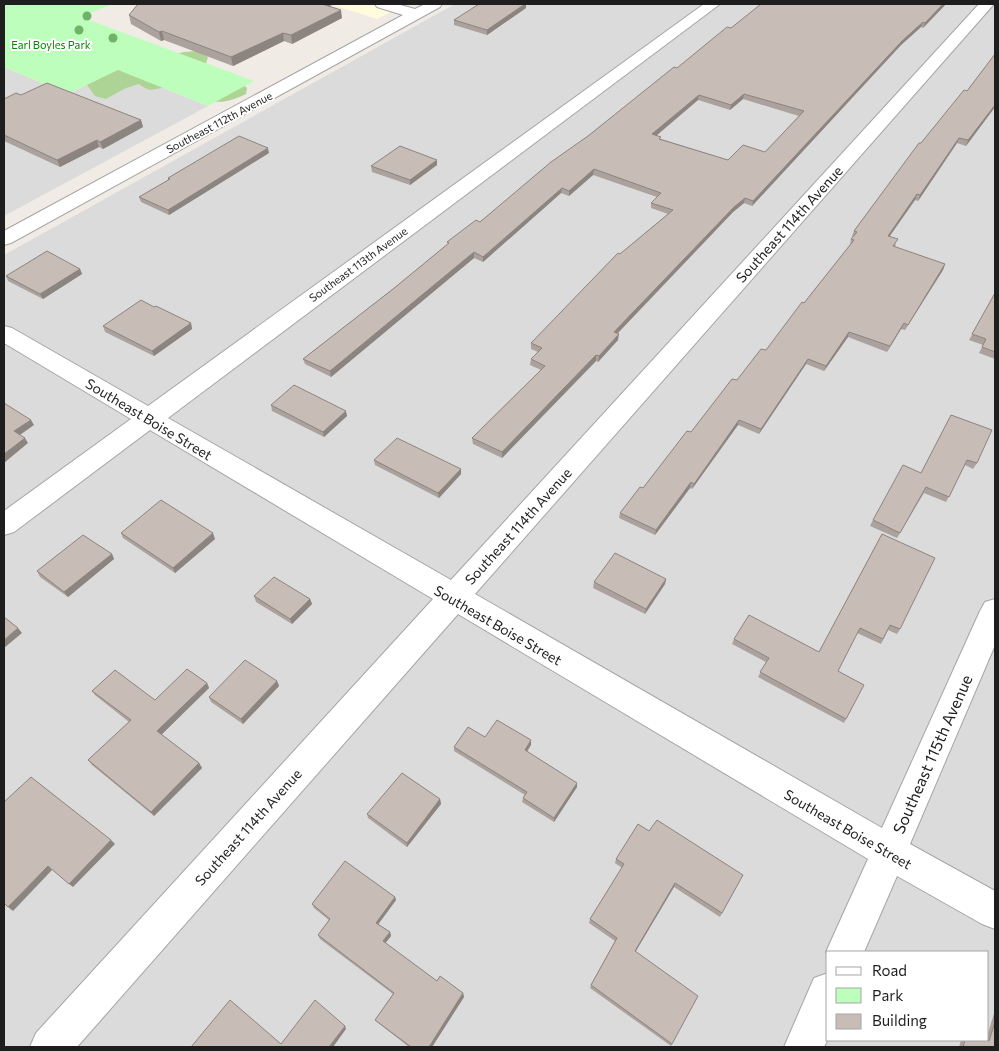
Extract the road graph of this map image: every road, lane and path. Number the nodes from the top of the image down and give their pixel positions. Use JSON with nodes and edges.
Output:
{"nodes":[{"id":1,"x":382,"y":4,"type":"edge"},
{"id":2,"x":434,"y":4,"type":"edge"},
{"id":3,"x":713,"y":4,"type":"edge"},
{"id":4,"x":986,"y":4,"type":"edge"},
{"id":5,"x":415,"y":14,"type":"junction"},
{"id":6,"x":4,"y":239,"type":"edge"},
{"id":7,"x":4,"y":334,"type":"edge"},
{"id":8,"x":148,"y":418,"type":"junction"},
{"id":9,"x":4,"y":525,"type":"edge"},
{"id":10,"x":453,"y":598,"type":"junction"},
{"id":11,"x":995,"y":611,"type":"edge"},
{"id":12,"x":889,"y":852,"type":"junction"},
{"id":13,"x":995,"y":911,"type":"edge"},
{"id":14,"x":845,"y":951,"type":"edge"},
{"id":15,"x":826,"y":997,"type":"edge"},
{"id":16,"x":50,"y":1047,"type":"edge"},
{"id":17,"x":804,"y":1047,"type":"edge"}],
"edges":[{"from":1,"to":5,"type":"street"},
{"from":2,"to":5,"type":"street","name":"Southeast 112th Avenue"},
{"from":3,"to":8,"type":"street","name":"Southeast 113th Avenue"},
{"from":4,"to":10,"type":"street","name":"Southeast 114th Avenue"},
{"from":5,"to":6,"type":"street","name":"Southeast 112th Avenue"},
{"from":7,"to":8,"type":"street","name":"Southeast Boise Street"},
{"from":8,"to":9,"type":"street","name":"Southeast 113th Avenue"},
{"from":8,"to":10,"type":"street","name":"Southeast Boise Street"},
{"from":10,"to":12,"type":"street","name":"Southeast Boise Street"},
{"from":10,"to":16,"type":"street","name":"Southeast 114th Avenue"},
{"from":11,"to":12,"type":"street","name":"Southeast 115th Avenue"},
{"from":12,"to":13,"type":"street","name":"Southeast Boise Street"},
{"from":12,"to":14,"type":"street","name":"Southeast 115th Avenue"},
{"from":15,"to":17,"type":"street"}]}
